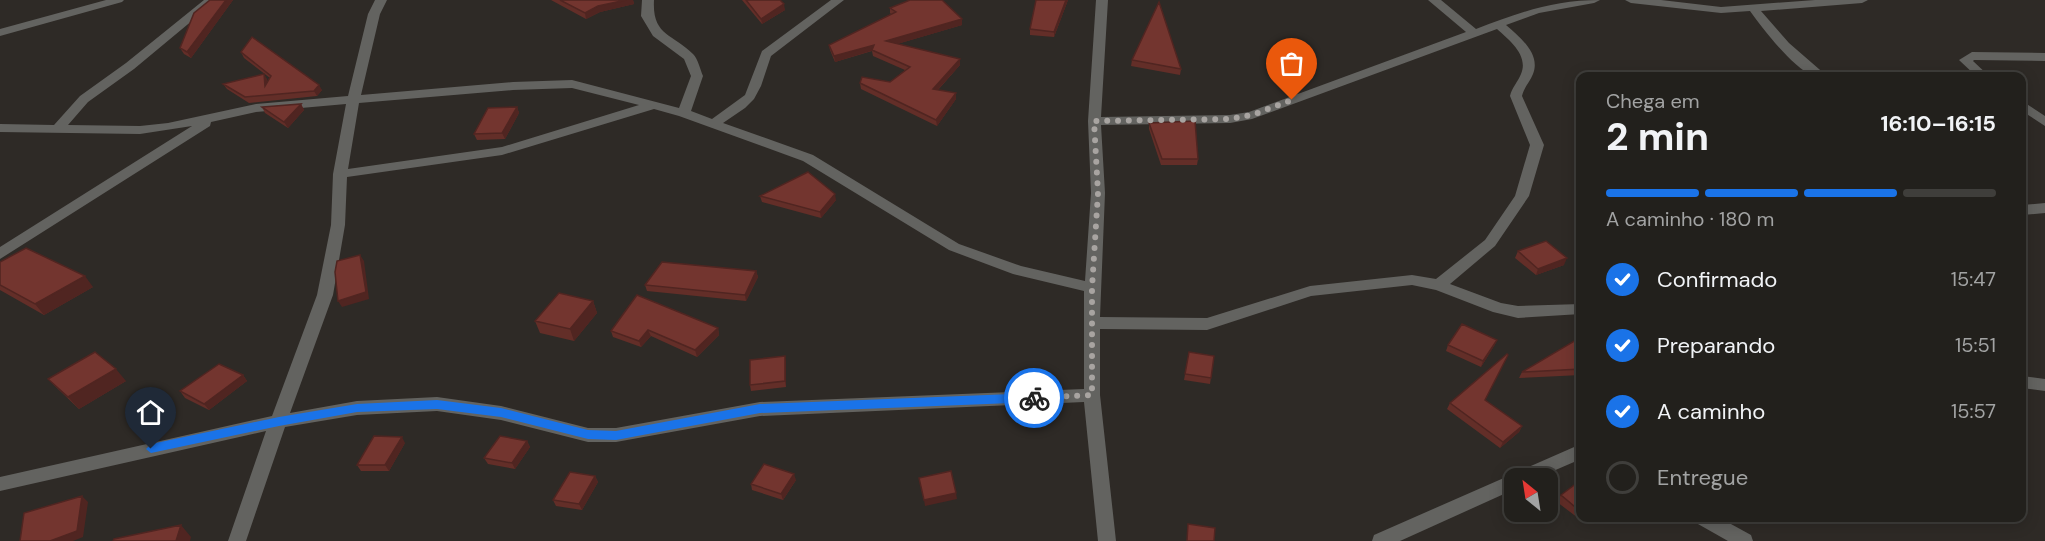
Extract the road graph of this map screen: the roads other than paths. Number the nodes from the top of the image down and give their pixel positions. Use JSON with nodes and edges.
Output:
{"nodes":[{"id":1,"x":118,"y":0,"type":"edge"},
{"id":2,"x":211,"y":0,"type":"edge"},
{"id":3,"x":381,"y":0,"type":"edge"},
{"id":4,"x":648,"y":0,"type":"edge"},
{"id":5,"x":838,"y":0,"type":"edge"},
{"id":6,"x":1102,"y":0,"type":"edge"},
{"id":7,"x":1434,"y":0,"type":"edge"},
{"id":8,"x":1594,"y":0,"type":"edge"},
{"id":9,"x":1631,"y":0,"type":"edge"},
{"id":10,"x":1862,"y":0,"type":"edge"},
{"id":11,"x":1754,"y":9,"type":"junction"},
{"id":12,"x":1498,"y":24,"type":"junction"},
{"id":13,"x":1473,"y":32,"type":"junction"},
{"id":14,"x":0,"y":33,"type":"edge"},
{"id":15,"x":2045,"y":57,"type":"edge"},
{"id":16,"x":1815,"y":72,"type":"edge"},
{"id":17,"x":1978,"y":72,"type":"edge"},
{"id":18,"x":353,"y":102,"type":"junction"},
{"id":19,"x":650,"y":106,"type":"junction"},
{"id":20,"x":2026,"y":108,"type":"edge"},
{"id":21,"x":684,"y":113,"type":"junction"},
{"id":22,"x":213,"y":118,"type":"junction"},
{"id":23,"x":1094,"y":121,"type":"junction"},
{"id":24,"x":2045,"y":122,"type":"edge"},
{"id":25,"x":713,"y":124,"type":"junction"},
{"id":26,"x":59,"y":127,"type":"junction"},
{"id":27,"x":0,"y":128,"type":"edge"},
{"id":28,"x":340,"y":174,"type":"junction"},
{"id":29,"x":2045,"y":207,"type":"edge"},
{"id":30,"x":2026,"y":209,"type":"edge"},
{"id":31,"x":0,"y":254,"type":"edge"},
{"id":32,"x":1439,"y":285,"type":"junction"},
{"id":33,"x":1092,"y":288,"type":"junction"},
{"id":34,"x":1576,"y":309,"type":"edge"},
{"id":35,"x":1092,"y":322,"type":"junction"},
{"id":36,"x":2026,"y":383,"type":"edge"},
{"id":37,"x":2045,"y":385,"type":"edge"},
{"id":38,"x":1092,"y":395,"type":"junction"},
{"id":39,"x":279,"y":421,"type":"junction"},
{"id":40,"x":1576,"y":453,"type":"edge"},
{"id":41,"x":1543,"y":468,"type":"edge"},
{"id":42,"x":0,"y":484,"type":"edge"},
{"id":43,"x":1504,"y":486,"type":"edge"},
{"id":44,"x":1712,"y":522,"type":"edge"},
{"id":45,"x":237,"y":541,"type":"edge"},
{"id":46,"x":1107,"y":541,"type":"edge"},
{"id":47,"x":1381,"y":541,"type":"edge"},
{"id":48,"x":1744,"y":541,"type":"edge"}],
"edges":[{"from":1,"to":14,"type":"street"},
{"from":2,"to":26,"type":"street"},
{"from":3,"to":18,"type":"street"},
{"from":4,"to":21,"type":"street"},
{"from":5,"to":25,"type":"street"},
{"from":6,"to":23,"type":"street"},
{"from":7,"to":13,"type":"street"},
{"from":8,"to":12,"type":"street"},
{"from":9,"to":11,"type":"street"},
{"from":10,"to":11,"type":"street"},
{"from":11,"to":16,"type":"street"},
{"from":12,"to":13,"type":"street"},
{"from":12,"to":32,"type":"street"},
{"from":13,"to":23,"type":"street"},
{"from":15,"to":17,"type":"street"},
{"from":18,"to":19,"type":"street"},
{"from":18,"to":22,"type":"street"},
{"from":18,"to":28,"type":"street"},
{"from":19,"to":21,"type":"street"},
{"from":19,"to":28,"type":"street"},
{"from":20,"to":24,"type":"street"},
{"from":21,"to":25,"type":"street"},
{"from":22,"to":26,"type":"street"},
{"from":22,"to":31,"type":"street"},
{"from":23,"to":33,"type":"street"},
{"from":25,"to":33,"type":"street"},
{"from":26,"to":27,"type":"street"},
{"from":28,"to":39,"type":"street"},
{"from":29,"to":30,"type":"street"},
{"from":32,"to":34,"type":"street"},
{"from":32,"to":35,"type":"street"},
{"from":33,"to":35,"type":"street"},
{"from":35,"to":38,"type":"street"},
{"from":36,"to":37,"type":"street"},
{"from":38,"to":39,"type":"street"},
{"from":38,"to":46,"type":"street"},
{"from":39,"to":42,"type":"street"},
{"from":39,"to":45,"type":"street"},
{"from":40,"to":41,"type":"street"},
{"from":43,"to":47,"type":"street"},
{"from":44,"to":48,"type":"street"}]}
